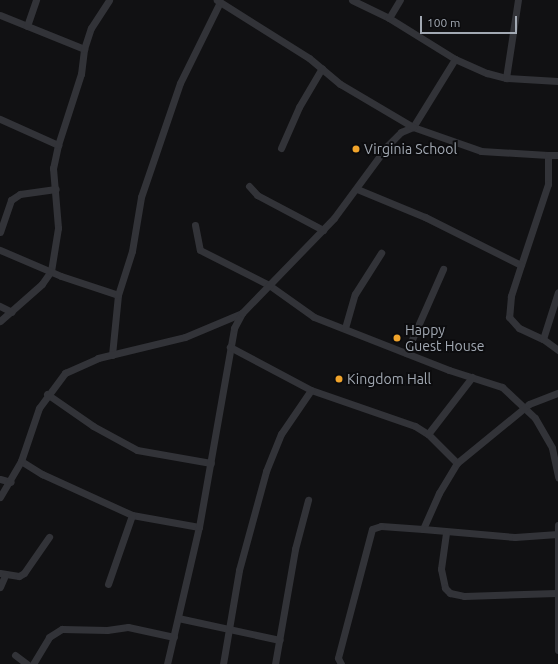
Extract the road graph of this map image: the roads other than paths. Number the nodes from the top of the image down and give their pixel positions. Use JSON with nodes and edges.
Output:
{"nodes":[{"id":1,"x":36,"y":0,"type":"edge"},
{"id":2,"x":109,"y":0,"type":"edge"},
{"id":3,"x":352,"y":0,"type":"edge"},
{"id":4,"x":400,"y":0,"type":"edge"},
{"id":5,"x":518,"y":0,"type":"edge"},
{"id":6,"x":218,"y":1,"type":"edge"},
{"id":7,"x":0,"y":15,"type":"edge"},
{"id":8,"x":389,"y":18,"type":"junction"},
{"id":9,"x":27,"y":26,"type":"junction"},
{"id":10,"x":84,"y":49,"type":"junction"},
{"id":11,"x":455,"y":59,"type":"junction"},
{"id":12,"x":322,"y":68,"type":"junction"},
{"id":13,"x":506,"y":78,"type":"junction"},
{"id":14,"x":558,"y":81,"type":"edge"},
{"id":15,"x":0,"y":119,"type":"edge"},
{"id":16,"x":413,"y":127,"type":"junction"},
{"id":17,"x":58,"y":145,"type":"junction"},
{"id":18,"x":281,"y":148,"type":"dead end"},
{"id":19,"x":548,"y":155,"type":"junction"},
{"id":20,"x":558,"y":155,"type":"edge"},
{"id":21,"x":249,"y":186,"type":"dead end"},
{"id":22,"x":56,"y":189,"type":"junction"},
{"id":23,"x":357,"y":189,"type":"junction"},
{"id":24,"x":195,"y":225,"type":"dead end"},
{"id":25,"x":323,"y":230,"type":"junction"},
{"id":26,"x":0,"y":232,"type":"edge"},
{"id":27,"x":0,"y":250,"type":"edge"},
{"id":28,"x":381,"y":253,"type":"dead end"},
{"id":29,"x":521,"y":265,"type":"junction"},
{"id":30,"x":443,"y":269,"type":"dead end"},
{"id":31,"x":50,"y":271,"type":"junction"},
{"id":32,"x":269,"y":285,"type":"junction"},
{"id":33,"x":558,"y":292,"type":"edge"},
{"id":34,"x":118,"y":295,"type":"junction"},
{"id":35,"x":0,"y":306,"type":"edge"},
{"id":36,"x":12,"y":312,"type":"junction"},
{"id":37,"x":242,"y":313,"type":"junction"},
{"id":38,"x":0,"y":321,"type":"edge"},
{"id":39,"x":345,"y":328,"type":"junction"},
{"id":40,"x":544,"y":339,"type":"junction"},
{"id":41,"x":230,"y":347,"type":"junction"},
{"id":42,"x":558,"y":350,"type":"edge"},
{"id":43,"x":112,"y":354,"type":"junction"},
{"id":44,"x":406,"y":354,"type":"junction"},
{"id":45,"x":472,"y":377,"type":"junction"},
{"id":46,"x":311,"y":390,"type":"junction"},
{"id":47,"x":558,"y":393,"type":"edge"},
{"id":48,"x":47,"y":394,"type":"junction"},
{"id":49,"x":527,"y":410,"type":"junction"},
{"id":50,"x":428,"y":434,"type":"junction"},
{"id":51,"x":21,"y":461,"type":"junction"},
{"id":52,"x":211,"y":463,"type":"junction"},
{"id":53,"x":457,"y":463,"type":"junction"},
{"id":54,"x":558,"y":477,"type":"edge"},
{"id":55,"x":0,"y":479,"type":"edge"},
{"id":56,"x":11,"y":482,"type":"junction"},
{"id":57,"x":0,"y":497,"type":"edge"},
{"id":58,"x":308,"y":500,"type":"dead end"},
{"id":59,"x":132,"y":515,"type":"junction"},
{"id":60,"x":558,"y":524,"type":"edge"},
{"id":61,"x":199,"y":527,"type":"junction"},
{"id":62,"x":423,"y":529,"type":"junction"},
{"id":63,"x":446,"y":533,"type":"junction"},
{"id":64,"x":558,"y":534,"type":"edge"},
{"id":65,"x":48,"y":537,"type":"dead end"},
{"id":66,"x":2,"y":574,"type":"edge"},
{"id":67,"x":108,"y":584,"type":"dead end"},
{"id":68,"x":0,"y":587,"type":"edge"},
{"id":69,"x":556,"y":593,"type":"junction"},
{"id":70,"x":178,"y":618,"type":"junction"},
{"id":71,"x":231,"y":627,"type":"junction"},
{"id":72,"x":174,"y":637,"type":"junction"},
{"id":73,"x":280,"y":640,"type":"junction"},
{"id":74,"x":558,"y":650,"type":"edge"},
{"id":75,"x":15,"y":655,"type":"dead end"},
{"id":76,"x":27,"y":664,"type":"edge"},
{"id":77,"x":33,"y":664,"type":"edge"},
{"id":78,"x":167,"y":664,"type":"edge"},
{"id":79,"x":224,"y":664,"type":"edge"},
{"id":80,"x":274,"y":664,"type":"edge"},
{"id":81,"x":341,"y":664,"type":"edge"}],
"edges":[{"from":1,"to":9,"type":"street"},
{"from":2,"to":10,"type":"street"},
{"from":3,"to":8,"type":"street"},
{"from":4,"to":8,"type":"street"},
{"from":5,"to":13,"type":"street"},
{"from":6,"to":12,"type":"street"},
{"from":6,"to":34,"type":"street"},
{"from":7,"to":9,"type":"street"},
{"from":8,"to":11,"type":"street"},
{"from":9,"to":10,"type":"street"},
{"from":10,"to":17,"type":"street"},
{"from":11,"to":13,"type":"street"},
{"from":11,"to":16,"type":"street"},
{"from":12,"to":16,"type":"street"},
{"from":12,"to":18,"type":"street"},
{"from":13,"to":14,"type":"street"},
{"from":15,"to":17,"type":"street"},
{"from":16,"to":19,"type":"street"},
{"from":16,"to":23,"type":"street"},
{"from":17,"to":22,"type":"street"},
{"from":19,"to":20,"type":"street"},
{"from":19,"to":29,"type":"street"},
{"from":21,"to":25,"type":"street"},
{"from":22,"to":26,"type":"street"},
{"from":22,"to":31,"type":"street"},
{"from":23,"to":25,"type":"street"},
{"from":23,"to":29,"type":"street"},
{"from":24,"to":32,"type":"street"},
{"from":25,"to":32,"type":"street"},
{"from":27,"to":31,"type":"street"},
{"from":28,"to":39,"type":"street"},
{"from":29,"to":40,"type":"street"},
{"from":30,"to":44,"type":"street"},
{"from":31,"to":34,"type":"street"},
{"from":31,"to":36,"type":"street"},
{"from":32,"to":37,"type":"street"},
{"from":32,"to":39,"type":"street"},
{"from":33,"to":40,"type":"street"},
{"from":34,"to":43,"type":"street"},
{"from":35,"to":36,"type":"street"},
{"from":36,"to":38,"type":"street"},
{"from":37,"to":41,"type":"street"},
{"from":37,"to":43,"type":"street"},
{"from":39,"to":44,"type":"street"},
{"from":40,"to":42,"type":"street"},
{"from":41,"to":46,"type":"street"},
{"from":41,"to":52,"type":"street"},
{"from":43,"to":48,"type":"street"},
{"from":44,"to":45,"type":"street"},
{"from":45,"to":49,"type":"street"},
{"from":45,"to":50,"type":"street"},
{"from":46,"to":50,"type":"street"},
{"from":46,"to":71,"type":"street"},
{"from":47,"to":49,"type":"street"},
{"from":48,"to":51,"type":"street"},
{"from":48,"to":52,"type":"street"},
{"from":49,"to":53,"type":"street"},
{"from":49,"to":54,"type":"street"},
{"from":50,"to":53,"type":"street"},
{"from":51,"to":56,"type":"street"},
{"from":51,"to":59,"type":"street"},
{"from":52,"to":61,"type":"street"},
{"from":53,"to":62,"type":"street"},
{"from":55,"to":56,"type":"street"},
{"from":56,"to":57,"type":"street"},
{"from":58,"to":73,"type":"street"},
{"from":59,"to":61,"type":"street"},
{"from":59,"to":67,"type":"street"},
{"from":60,"to":64,"type":"street"},
{"from":61,"to":70,"type":"street"},
{"from":62,"to":63,"type":"street"},
{"from":62,"to":81,"type":"street"},
{"from":63,"to":64,"type":"street"},
{"from":63,"to":69,"type":"street"},
{"from":64,"to":69,"type":"street"},
{"from":65,"to":66,"type":"street"},
{"from":66,"to":68,"type":"street"},
{"from":69,"to":74,"type":"street"},
{"from":70,"to":71,"type":"street"},
{"from":70,"to":72,"type":"street"},
{"from":71,"to":73,"type":"street"},
{"from":71,"to":79,"type":"street"},
{"from":72,"to":77,"type":"street"},
{"from":72,"to":78,"type":"street"},
{"from":73,"to":80,"type":"street"},
{"from":75,"to":76,"type":"street"}]}
